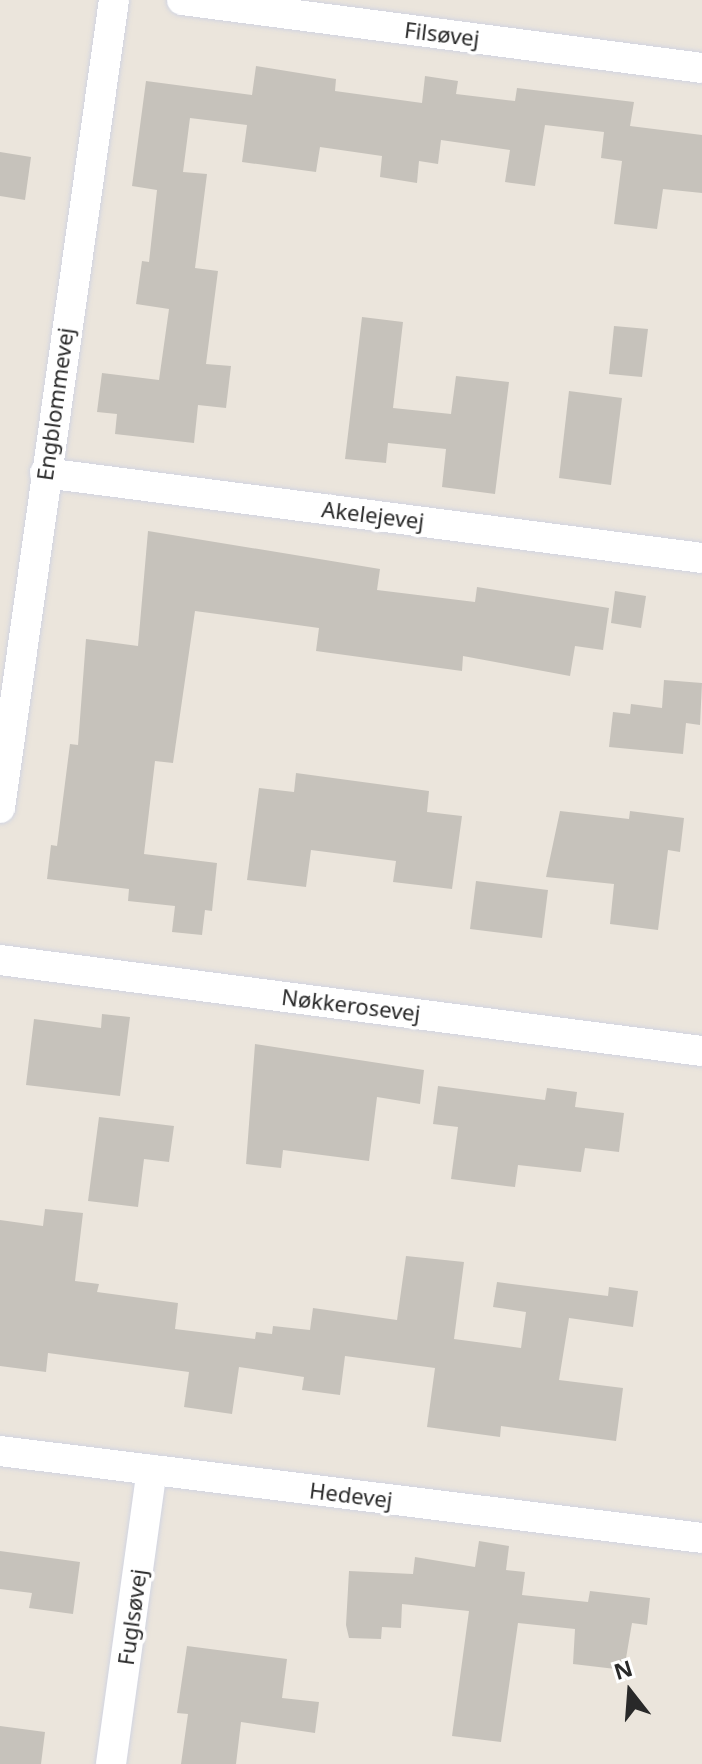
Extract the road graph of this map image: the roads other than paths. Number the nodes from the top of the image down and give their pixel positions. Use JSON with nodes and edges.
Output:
{"nodes":[{"id":1,"x":114,"y":0,"type":"edge"},
{"id":2,"x":182,"y":0,"type":"edge"},
{"id":3,"x":702,"y":68,"type":"edge"},
{"id":4,"x":45,"y":473,"type":"junction"},
{"id":5,"x":702,"y":558,"type":"edge"},
{"id":6,"x":0,"y":808,"type":"edge"},
{"id":7,"x":0,"y":960,"type":"edge"},
{"id":8,"x":702,"y":1051,"type":"edge"},
{"id":9,"x":0,"y":1451,"type":"edge"},
{"id":10,"x":152,"y":1470,"type":"junction"},
{"id":11,"x":702,"y":1538,"type":"edge"},
{"id":12,"x":111,"y":1764,"type":"edge"}],
"edges":[{"from":1,"to":4,"type":"street","name":"Engblommevej"},
{"from":2,"to":3,"type":"street","name":"Filsøvej"},
{"from":4,"to":5,"type":"street","name":"Akelejevej"},
{"from":4,"to":6,"type":"street","name":"Engblommevej"},
{"from":7,"to":8,"type":"street","name":"Nøkkerosevej"},
{"from":9,"to":10,"type":"street","name":"Hedevej"},
{"from":10,"to":11,"type":"street","name":"Hedevej"},
{"from":10,"to":12,"type":"street","name":"Fuglsøvej"}]}
